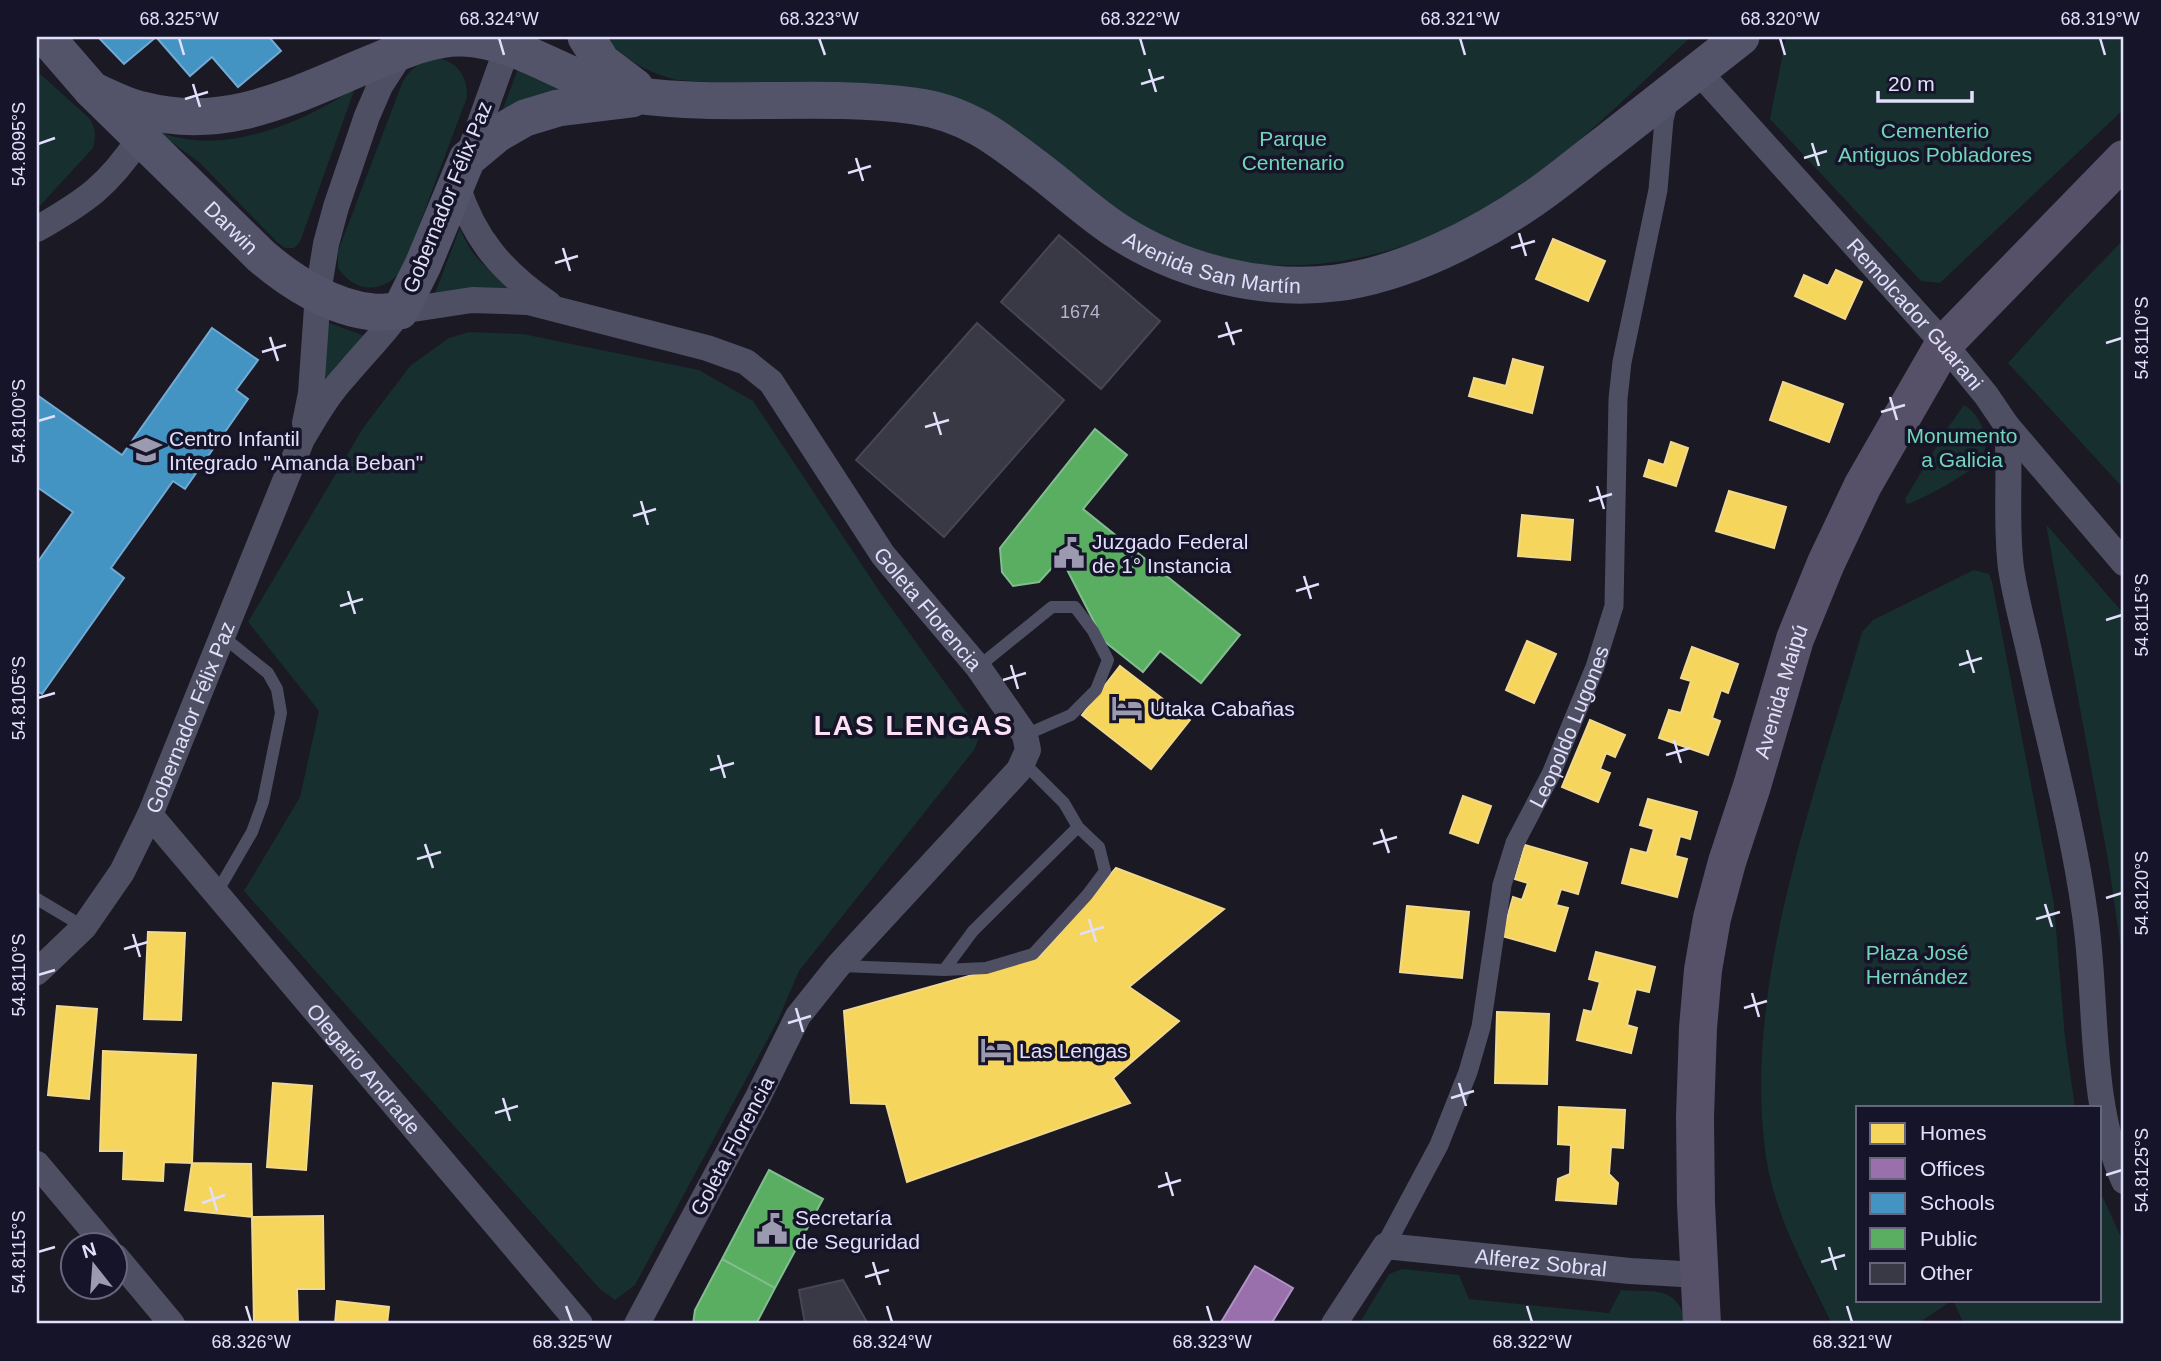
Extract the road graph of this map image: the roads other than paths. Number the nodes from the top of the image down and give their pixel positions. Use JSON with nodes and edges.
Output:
{"nodes":[{"id":1,"x":46,"y":37,"type":"edge"},
{"id":2,"x":586,"y":37,"type":"edge"},
{"id":3,"x":1741,"y":37,"type":"edge"},
{"id":4,"x":508,"y":42,"type":"edge"},
{"id":5,"x":410,"y":44,"type":"edge"},
{"id":6,"x":1685,"y":81,"type":"junction"},
{"id":7,"x":92,"y":90,"type":"junction"},
{"id":8,"x":651,"y":97,"type":"junction"},
{"id":9,"x":140,"y":138,"type":"junction"},
{"id":10,"x":2124,"y":159,"type":"edge"},
{"id":11,"x":462,"y":172,"type":"junction"},
{"id":12,"x":37,"y":229,"type":"edge"},
{"id":13,"x":318,"y":293,"type":"junction"},
{"id":14,"x":554,"y":307,"type":"junction"},
{"id":15,"x":400,"y":311,"type":"junction"},
{"id":16,"x":1944,"y":345,"type":"junction"},
{"id":17,"x":2007,"y":426,"type":"junction"},
{"id":18,"x":302,"y":439,"type":"junction"},
{"id":19,"x":2124,"y":564,"type":"edge"},
{"id":20,"x":222,"y":636,"type":"junction"},
{"id":21,"x":978,"y":667,"type":"junction"},
{"id":22,"x":1025,"y":735,"type":"junction"},
{"id":23,"x":1023,"y":762,"type":"junction"},
{"id":24,"x":149,"y":816,"type":"junction"},
{"id":25,"x":1078,"y":827,"type":"junction"},
{"id":26,"x":216,"y":894,"type":"junction"},
{"id":27,"x":37,"y":899,"type":"edge"},
{"id":28,"x":84,"y":927,"type":"junction"},
{"id":29,"x":838,"y":966,"type":"junction"},
{"id":30,"x":944,"y":970,"type":"junction"},
{"id":31,"x":37,"y":972,"type":"edge"},
{"id":32,"x":37,"y":1164,"type":"edge"},
{"id":33,"x":2124,"y":1181,"type":"edge"},
{"id":34,"x":95,"y":1232,"type":"edge"},
{"id":35,"x":1385,"y":1246,"type":"junction"},
{"id":36,"x":130,"y":1274,"type":"edge"},
{"id":37,"x":1699,"y":1275,"type":"junction"},
{"id":38,"x":172,"y":1324,"type":"edge"},
{"id":39,"x":580,"y":1324,"type":"edge"},
{"id":40,"x":637,"y":1324,"type":"edge"},
{"id":41,"x":1335,"y":1324,"type":"edge"},
{"id":42,"x":1702,"y":1324,"type":"edge"}],
"edges":[{"from":1,"to":7,"type":"main road","name":"Darwin"},
{"from":2,"to":8,"type":"main road"},
{"from":3,"to":6,"type":"main road","name":"Avenida San Martín"},
{"from":4,"to":5,"type":"main road"},
{"from":4,"to":8,"type":"main road","name":"Avenida San Martín"},
{"from":4,"to":11,"type":"street","name":"Gobernador Félix Paz"},
{"from":5,"to":7,"type":"main road","name":"Darwin"},
{"from":5,"to":13,"type":"street","name":"Gobernador Félix Paz"},
{"from":6,"to":8,"type":"main road","name":"Avenida San Martín"},
{"from":6,"to":16,"type":"street","name":"Remolcador Guarani"},
{"from":6,"to":35,"type":"street","name":"Leopoldo Lugones"},
{"from":7,"to":9,"type":"main road","name":"Darwin"},
{"from":8,"to":11,"type":"main road","name":"Avenida San Martín"},
{"from":9,"to":12,"type":"street"},
{"from":9,"to":13,"type":"main road","name":"Darwin"},
{"from":10,"to":16,"type":"main road","name":"Avenida Maipú"},
{"from":11,"to":14,"type":"street"},
{"from":11,"to":15,"type":"main road","name":"Gobernador Félix Paz"},
{"from":13,"to":15,"type":"main road","name":"Darwin"},
{"from":13,"to":18,"type":"street","name":"Gobernador Félix Paz"},
{"from":14,"to":15,"type":"street","name":"Goleta Florencia"},
{"from":14,"to":21,"type":"street","name":"Goleta Florencia"},
{"from":15,"to":18,"type":"street","name":"Gobernador Félix Paz"},
{"from":16,"to":17,"type":"street","name":"Remolcador Guarani"},
{"from":16,"to":37,"type":"main road","name":"Avenida Maipú"},
{"from":17,"to":19,"type":"street","name":"Remolcador Guarani"},
{"from":17,"to":33,"type":"street"},
{"from":18,"to":20,"type":"street","name":"Gobernador Félix Paz"},
{"from":20,"to":24,"type":"street","name":"Gobernador Félix Paz"},
{"from":20,"to":26,"type":"lane"},
{"from":21,"to":22,"type":"street","name":"Goleta Florencia"},
{"from":21,"to":22,"type":"lane"},
{"from":22,"to":23,"type":"street"},
{"from":23,"to":25,"type":"lane"},
{"from":23,"to":29,"type":"street","name":"Goleta Florencia"},
{"from":24,"to":26,"type":"street","name":"Olegario Andrade"},
{"from":24,"to":28,"type":"street","name":"Gobernador Félix Paz"},
{"from":25,"to":30,"type":"lane"},
{"from":25,"to":30,"type":"lane"},
{"from":26,"to":39,"type":"street","name":"Olegario Andrade"},
{"from":27,"to":28,"type":"lane"},
{"from":28,"to":31,"type":"street","name":"Gobernador Félix Paz"},
{"from":29,"to":30,"type":"lane"},
{"from":29,"to":40,"type":"street","name":"Goleta Florencia"},
{"from":32,"to":34,"type":"street"},
{"from":35,"to":37,"type":"street","name":"Alferez Sobral"},
{"from":35,"to":41,"type":"street","name":"Leopoldo Lugones"},
{"from":36,"to":38,"type":"street"},
{"from":37,"to":42,"type":"main road","name":"Avenida Maipú"}]}
